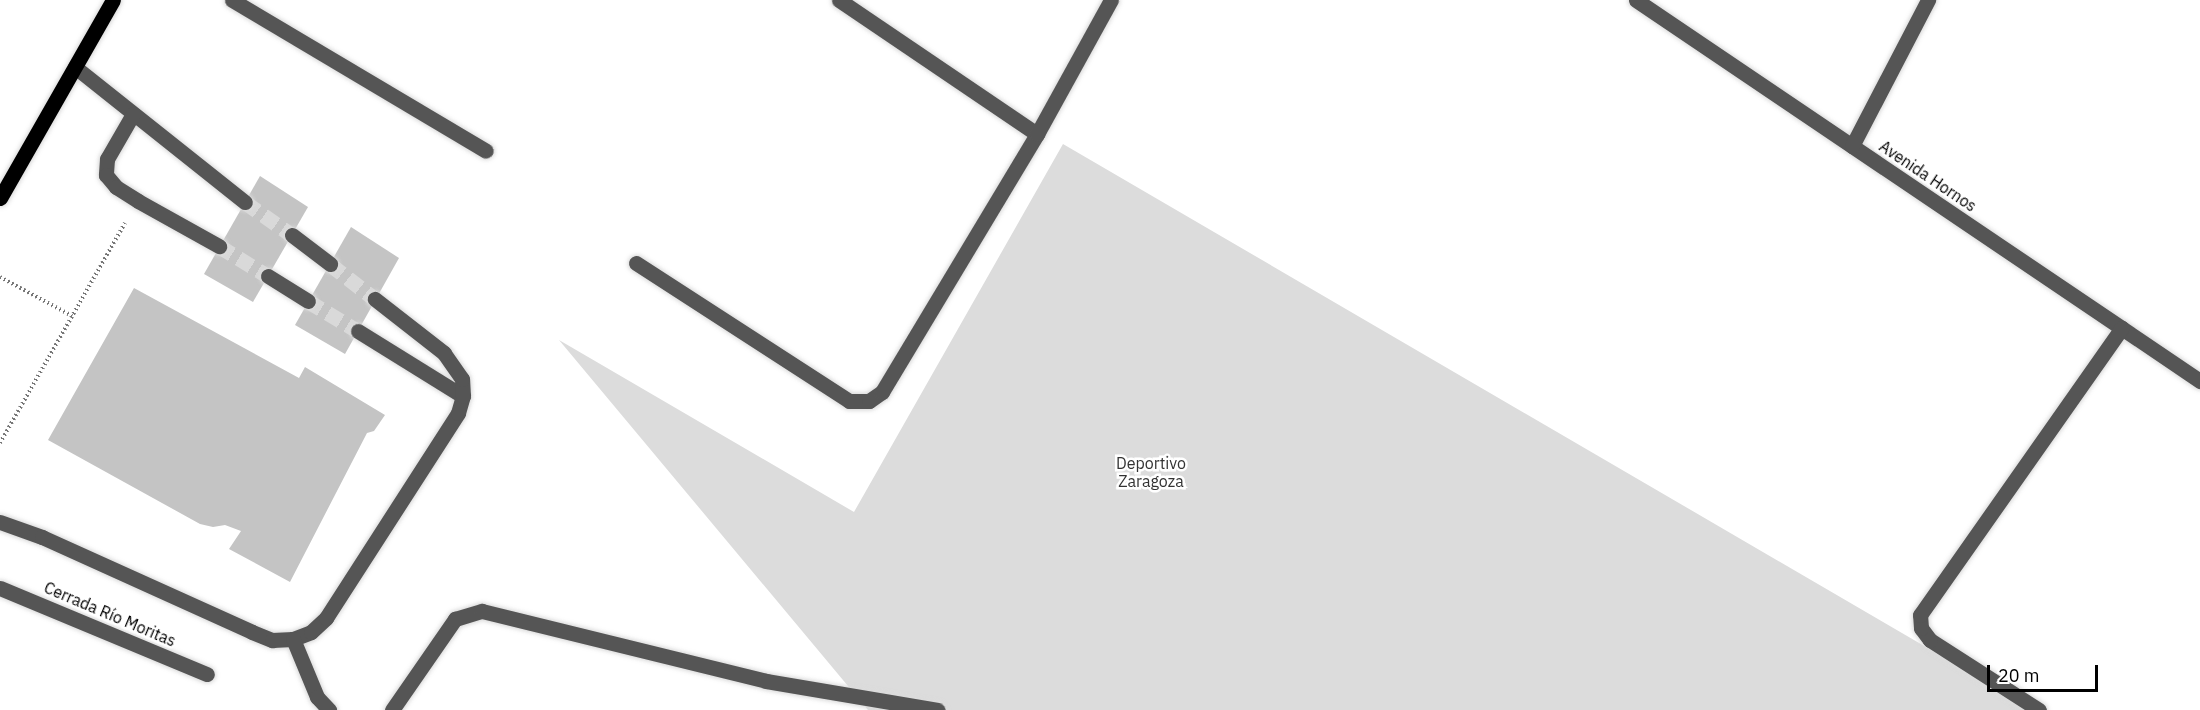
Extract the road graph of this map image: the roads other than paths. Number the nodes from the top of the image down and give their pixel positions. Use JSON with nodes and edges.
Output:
{"nodes":[{"id":1,"x":113,"y":0,"type":"edge"},
{"id":2,"x":232,"y":0,"type":"edge"},
{"id":3,"x":839,"y":0,"type":"edge"},
{"id":4,"x":1111,"y":0,"type":"edge"},
{"id":5,"x":1636,"y":0,"type":"edge"},
{"id":6,"x":1928,"y":0,"type":"edge"},
{"id":7,"x":75,"y":67,"type":"junction"},
{"id":8,"x":134,"y":114,"type":"junction"},
{"id":9,"x":1036,"y":134,"type":"junction"},
{"id":10,"x":1852,"y":146,"type":"junction"},
{"id":11,"x":486,"y":151,"type":"dead end"},
{"id":12,"x":0,"y":198,"type":"edge"},
{"id":13,"x":245,"y":202,"type":"tunnel mouth"},
{"id":14,"x":292,"y":235,"type":"tunnel mouth"},
{"id":15,"x":219,"y":246,"type":"tunnel mouth"},
{"id":16,"x":636,"y":263,"type":"dead end"},
{"id":17,"x":330,"y":264,"type":"tunnel mouth"},
{"id":18,"x":268,"y":276,"type":"tunnel mouth"},
{"id":19,"x":375,"y":299,"type":"tunnel mouth"},
{"id":20,"x":308,"y":301,"type":"tunnel mouth"},
{"id":21,"x":2122,"y":328,"type":"junction"},
{"id":22,"x":358,"y":331,"type":"tunnel mouth"},
{"id":23,"x":2200,"y":381,"type":"edge"},
{"id":24,"x":463,"y":396,"type":"junction"},
{"id":25,"x":0,"y":522,"type":"edge"},
{"id":26,"x":0,"y":588,"type":"edge"},
{"id":27,"x":293,"y":639,"type":"junction"},
{"id":28,"x":207,"y":674,"type":"dead end"},
{"id":29,"x":329,"y":710,"type":"edge"},
{"id":30,"x":392,"y":710,"type":"edge"},
{"id":31,"x":938,"y":710,"type":"edge"},
{"id":32,"x":2038,"y":710,"type":"edge"}],
"edges":[{"from":1,"to":7,"type":"main road"},
{"from":2,"to":11,"type":"street"},
{"from":3,"to":9,"type":"street"},
{"from":4,"to":9,"type":"street"},
{"from":5,"to":10,"type":"street","name":"Avenida Hornos"},
{"from":6,"to":10,"type":"street"},
{"from":7,"to":8,"type":"street"},
{"from":7,"to":12,"type":"main road"},
{"from":8,"to":13,"type":"street"},
{"from":8,"to":15,"type":"street"},
{"from":9,"to":16,"type":"street"},
{"from":10,"to":21,"type":"street","name":"Avenida Hornos"},
{"from":14,"to":17,"type":"street"},
{"from":18,"to":20,"type":"street"},
{"from":19,"to":24,"type":"street"},
{"from":21,"to":23,"type":"street","name":"Avenida Hornos"},
{"from":21,"to":32,"type":"street"},
{"from":22,"to":24,"type":"street"},
{"from":24,"to":27,"type":"street"},
{"from":25,"to":27,"type":"street"},
{"from":26,"to":28,"type":"street","name":"Cerrada Río Moritas"},
{"from":27,"to":29,"type":"street"},
{"from":30,"to":31,"type":"street"}]}
